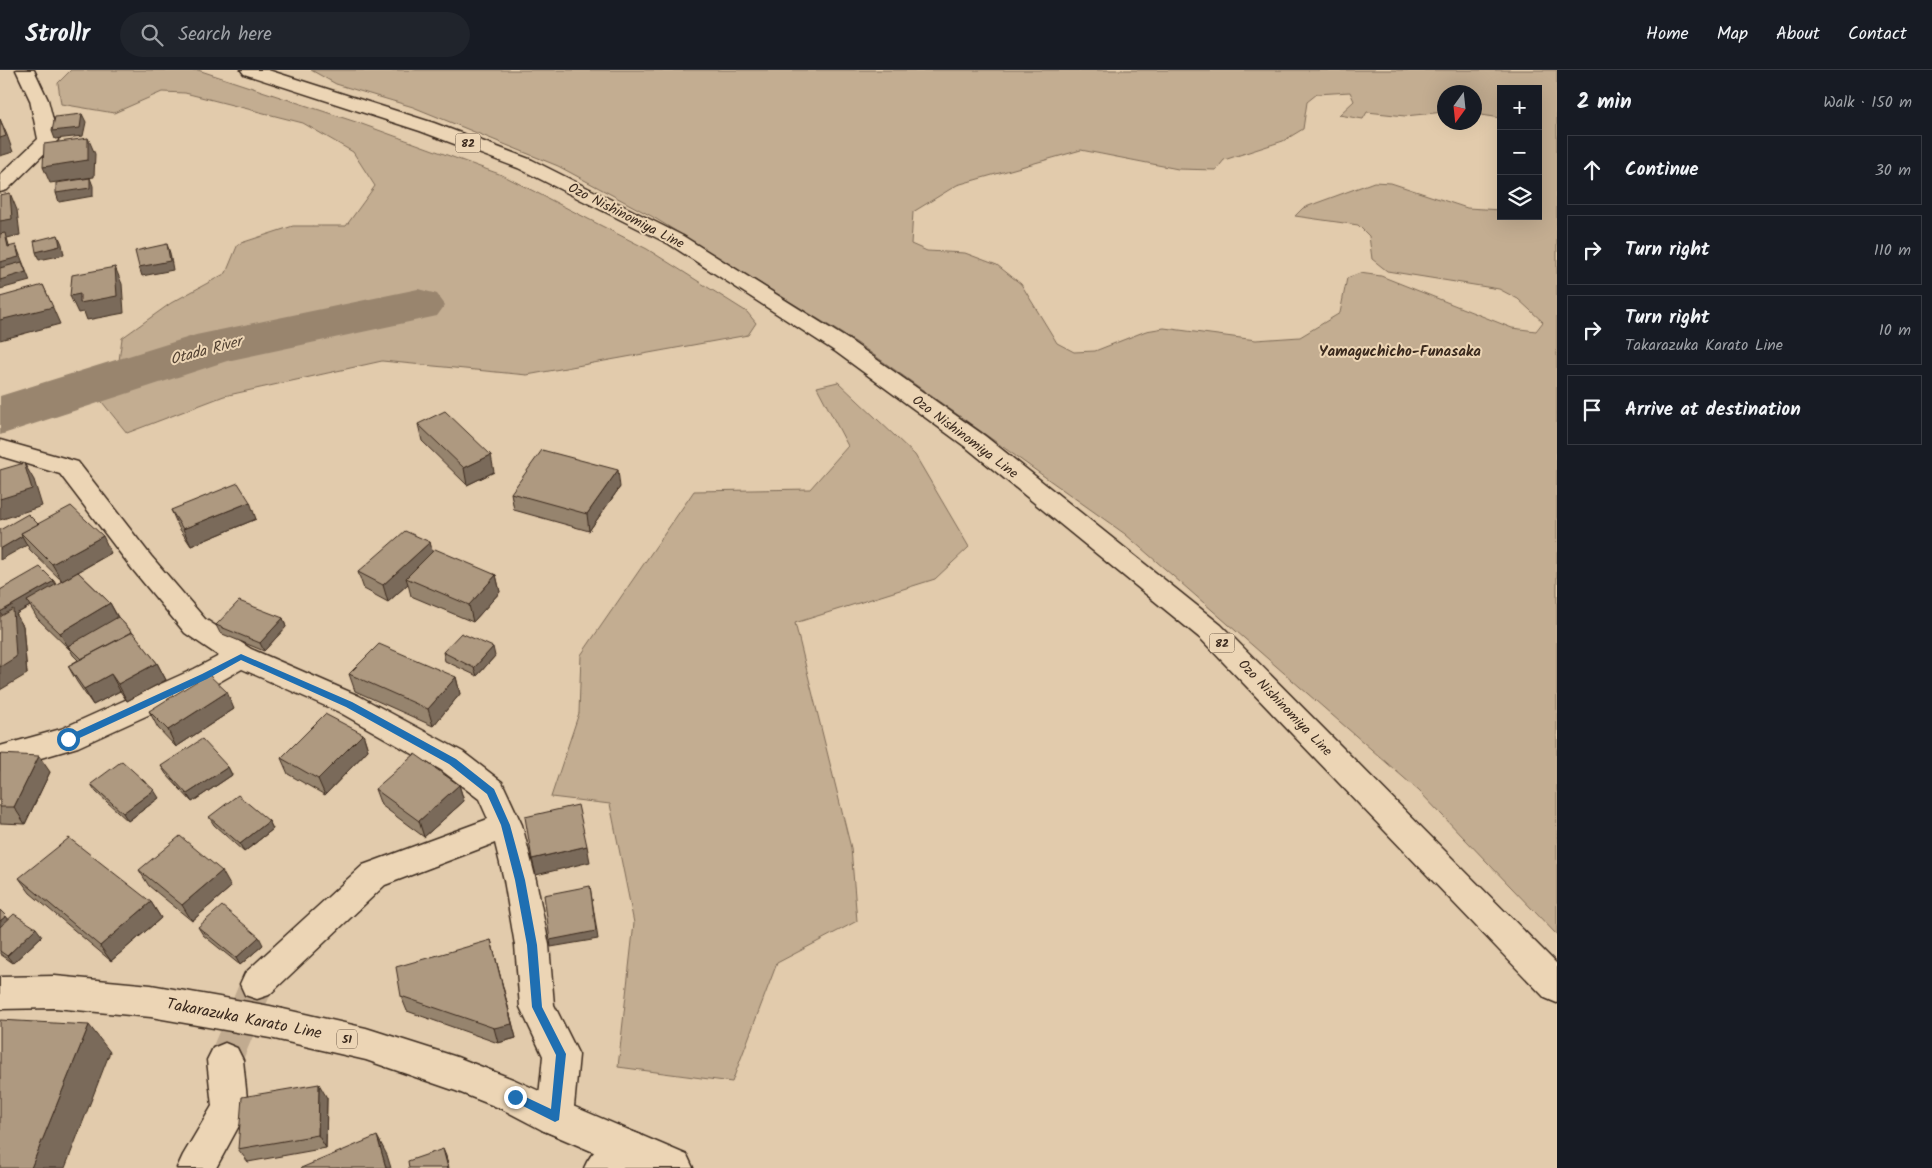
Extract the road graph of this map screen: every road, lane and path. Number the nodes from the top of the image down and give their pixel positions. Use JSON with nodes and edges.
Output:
{"nodes":[{"id":1,"x":25,"y":70,"type":"edge"},
{"id":2,"x":250,"y":70,"type":"edge"},
{"id":3,"x":0,"y":186,"type":"edge"},
{"id":4,"x":0,"y":448,"type":"edge"},
{"id":5,"x":241,"y":657,"type":"junction"},
{"id":6,"x":0,"y":758,"type":"edge"},
{"id":7,"x":506,"y":825,"type":"junction"},
{"id":8,"x":257,"y":984,"type":"tunnel mouth"},
{"id":9,"x":1557,"y":987,"type":"edge"},
{"id":10,"x":0,"y":993,"type":"edge"},
{"id":11,"x":226,"y":1060,"type":"tunnel mouth"},
{"id":12,"x":555,"y":1116,"type":"junction"},
{"id":13,"x":616,"y":1158,"type":"edge"},
{"id":14,"x":196,"y":1168,"type":"edge"},
{"id":15,"x":674,"y":1168,"type":"edge"}],
"edges":[{"from":1,"to":3,"type":"main road"},
{"from":2,"to":9,"type":"main road","name":"Ozo Nishinomiya Line","number":"82"},
{"from":4,"to":5,"type":"main road"},
{"from":5,"to":6,"type":"main road"},
{"from":5,"to":7,"type":"main road"},
{"from":7,"to":8,"type":"main road"},
{"from":7,"to":12,"type":"main road"},
{"from":10,"to":12,"type":"main road","name":"Takarazuka Karato Line","number":"51"},
{"from":11,"to":14,"type":"main road"},
{"from":12,"to":13,"type":"main road","name":"Takarazuka Karato Line","number":"51"},
{"from":13,"to":15,"type":"main road","name":"Takarazuka Karato Line","number":"51"}]}
